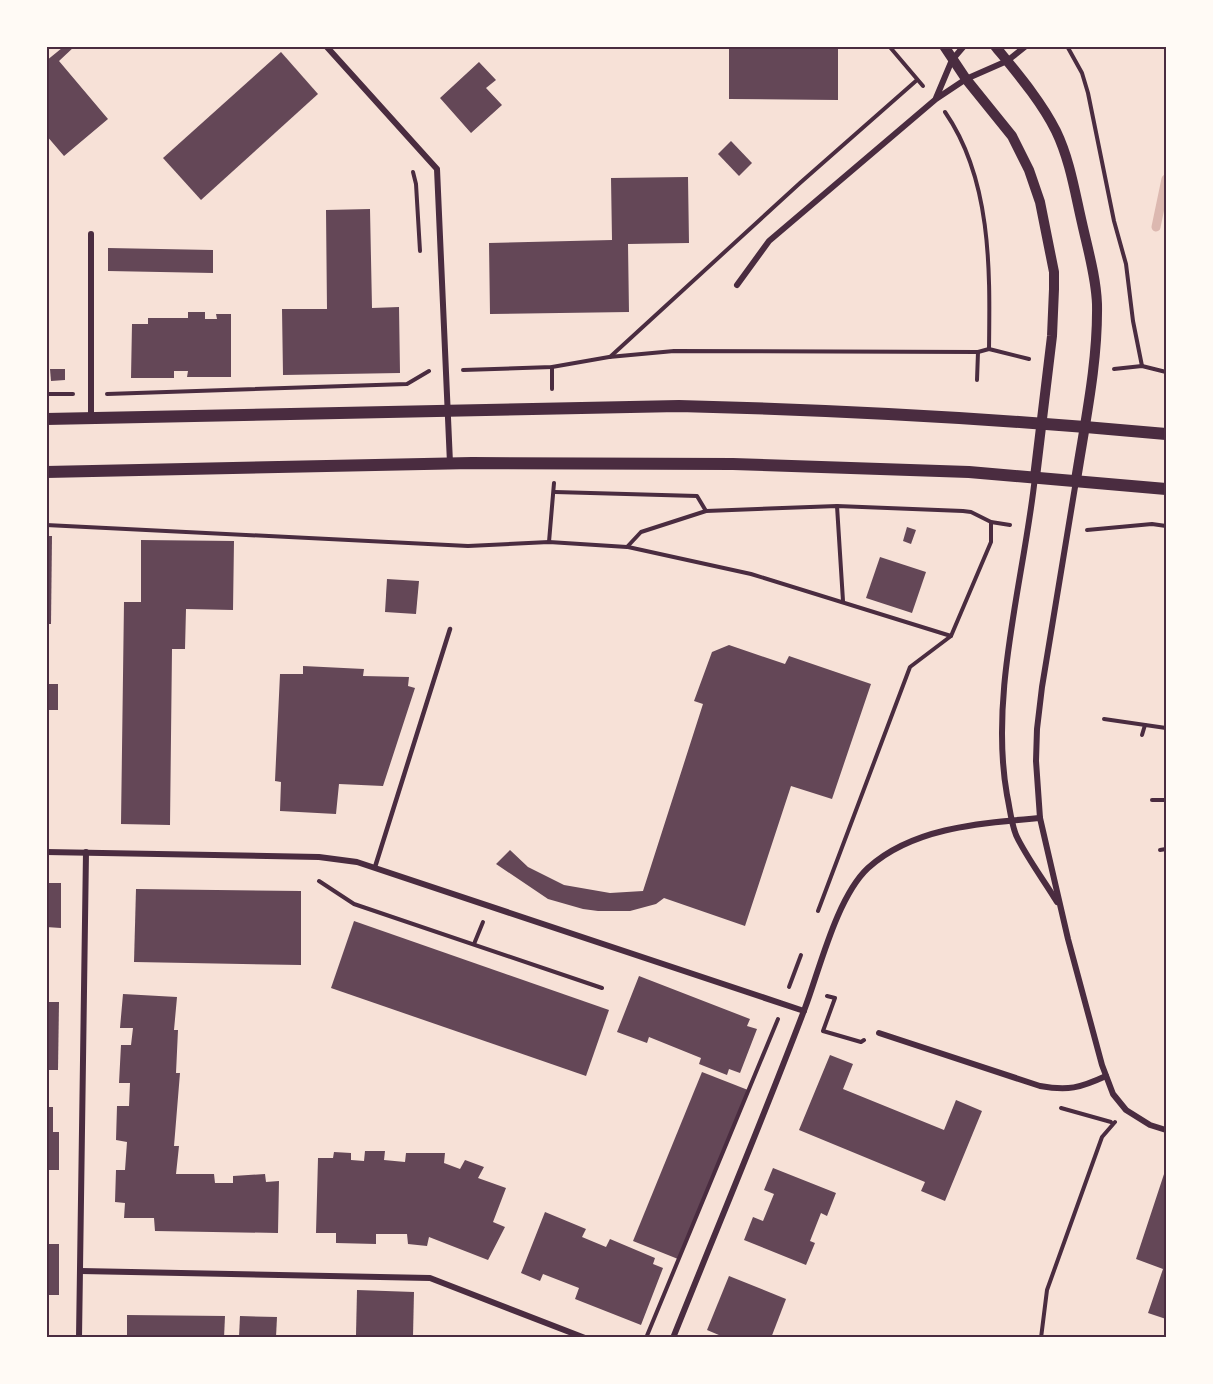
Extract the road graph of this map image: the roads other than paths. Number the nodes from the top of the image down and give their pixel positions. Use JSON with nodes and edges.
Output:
{"nodes":[{"id":1,"x":326,"y":46,"type":"edge"},
{"id":2,"x":944,"y":46,"type":"edge"},
{"id":3,"x":964,"y":46,"type":"edge"},
{"id":4,"x":995,"y":46,"type":"edge"},
{"id":5,"x":1026,"y":46,"type":"edge"},
{"id":6,"x":952,"y":60,"type":"junction"},
{"id":7,"x":1007,"y":61,"type":"junction"},
{"id":8,"x":966,"y":80,"type":"junction"},
{"id":9,"x":936,"y":99,"type":"junction"},
{"id":10,"x":91,"y":234,"type":"dead end"},
{"id":11,"x":737,"y":285,"type":"dead end"},
{"id":12,"x":448,"y":410,"type":"junction"},
{"id":13,"x":91,"y":418,"type":"junction"},
{"id":14,"x":46,"y":419,"type":"edge"},
{"id":15,"x":1041,"y":424,"type":"junction"},
{"id":16,"x":1084,"y":428,"type":"junction"},
{"id":17,"x":1167,"y":434,"type":"edge"},
{"id":18,"x":450,"y":463,"type":"junction"},
{"id":19,"x":46,"y":472,"type":"edge"},
{"id":20,"x":1035,"y":477,"type":"junction"},
{"id":21,"x":1076,"y":480,"type":"junction"},
{"id":22,"x":1167,"y":489,"type":"edge"},
{"id":23,"x":450,"y":629,"type":"dead end"},
{"id":24,"x":1040,"y":818,"type":"junction"},
{"id":25,"x":1011,"y":820,"type":"junction"},
{"id":26,"x":46,"y":852,"type":"edge"},
{"id":27,"x":86,"y":852,"type":"junction"},
{"id":28,"x":375,"y":867,"type":"junction"},
{"id":29,"x":1060,"y":908,"type":"junction"},
{"id":30,"x":804,"y":1011,"type":"junction"},
{"id":31,"x":879,"y":1033,"type":"road end"},
{"id":32,"x":1106,"y":1076,"type":"junction"},
{"id":33,"x":1167,"y":1130,"type":"edge"},
{"id":34,"x":81,"y":1270,"type":"junction"},
{"id":35,"x":79,"y":1338,"type":"edge"},
{"id":36,"x":585,"y":1338,"type":"edge"},
{"id":37,"x":673,"y":1338,"type":"edge"}],
"edges":[{"from":1,"to":12,"type":"street"},
{"from":2,"to":6,"type":"street"},
{"from":3,"to":6,"type":"street"},
{"from":4,"to":7,"type":"street"},
{"from":5,"to":7,"type":"street"},
{"from":6,"to":8,"type":"street"},
{"from":6,"to":9,"type":"street"},
{"from":7,"to":8,"type":"street"},
{"from":7,"to":16,"type":"street"},
{"from":8,"to":9,"type":"street"},
{"from":8,"to":15,"type":"street"},
{"from":9,"to":11,"type":"street"},
{"from":10,"to":13,"type":"street"},
{"from":12,"to":13,"type":"main road"},
{"from":12,"to":15,"type":"main road"},
{"from":12,"to":18,"type":"street"},
{"from":13,"to":14,"type":"main road"},
{"from":15,"to":16,"type":"main road"},
{"from":15,"to":20,"type":"street"},
{"from":16,"to":17,"type":"main road"},
{"from":16,"to":21,"type":"street"},
{"from":18,"to":19,"type":"main road"},
{"from":18,"to":20,"type":"main road"},
{"from":20,"to":21,"type":"main road"},
{"from":20,"to":25,"type":"street"},
{"from":21,"to":22,"type":"main road"},
{"from":21,"to":24,"type":"street"},
{"from":23,"to":28,"type":"lane"},
{"from":24,"to":25,"type":"street"},
{"from":24,"to":29,"type":"street"},
{"from":25,"to":29,"type":"street"},
{"from":25,"to":30,"type":"street"},
{"from":26,"to":27,"type":"street"},
{"from":27,"to":28,"type":"street"},
{"from":27,"to":34,"type":"street"},
{"from":28,"to":30,"type":"street"},
{"from":29,"to":32,"type":"street"},
{"from":30,"to":37,"type":"street"},
{"from":31,"to":32,"type":"street"},
{"from":32,"to":33,"type":"street"},
{"from":34,"to":35,"type":"street"},
{"from":34,"to":36,"type":"street"}]}
